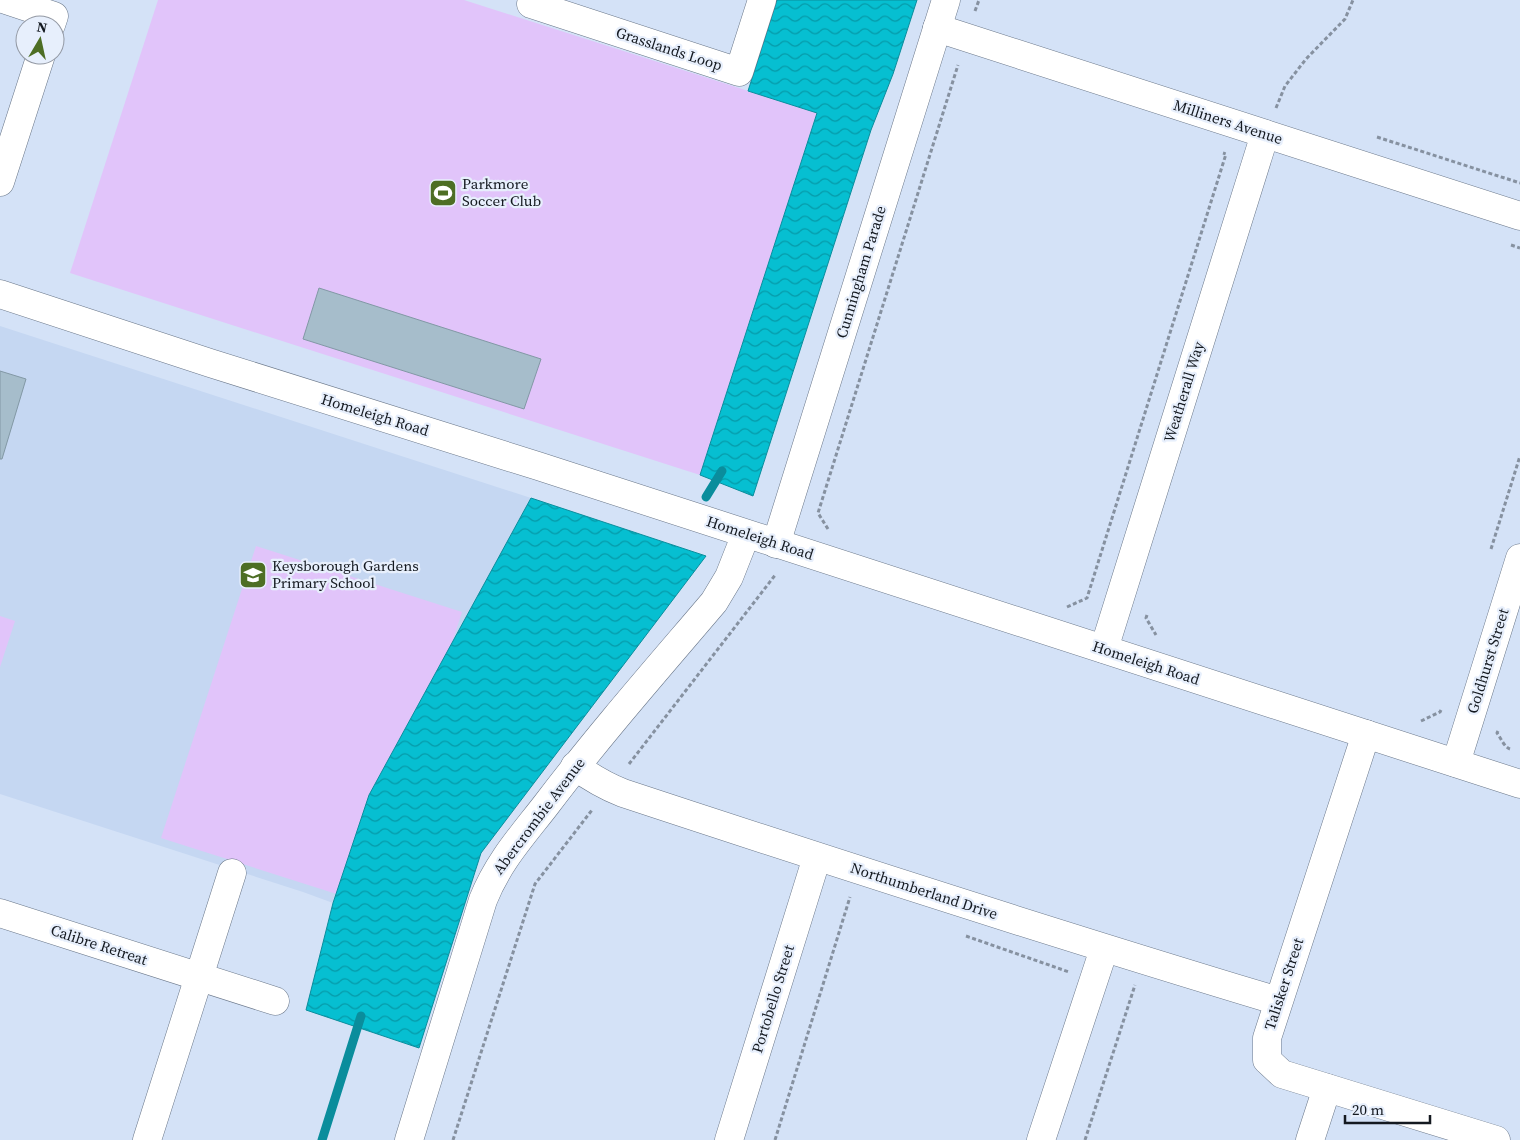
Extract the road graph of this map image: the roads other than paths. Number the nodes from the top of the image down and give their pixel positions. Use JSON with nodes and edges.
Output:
{"nodes":[{"id":1,"x":6,"y":0,"type":"edge"},
{"id":2,"x":532,"y":0,"type":"edge"},
{"id":3,"x":762,"y":0,"type":"edge"},
{"id":4,"x":946,"y":0,"type":"edge"},
{"id":5,"x":51,"y":15,"type":"edge"},
{"id":6,"x":937,"y":28,"type":"junction"},
{"id":7,"x":38,"y":65,"type":"edge"},
{"id":8,"x":1265,"y":134,"type":"junction"},
{"id":9,"x":0,"y":182,"type":"edge"},
{"id":10,"x":1520,"y":216,"type":"edge"},
{"id":11,"x":0,"y":294,"type":"edge"},
{"id":12,"x":746,"y":534,"type":"junction"},
{"id":13,"x":776,"y":544,"type":"junction"},
{"id":14,"x":1520,"y":558,"type":"edge"},
{"id":15,"x":1104,"y":649,"type":"junction"},
{"id":16,"x":1366,"y":734,"type":"junction"},
{"id":17,"x":1456,"y":764,"type":"junction"},
{"id":18,"x":575,"y":766,"type":"junction"},
{"id":19,"x":1520,"y":784,"type":"edge"},
{"id":20,"x":817,"y":857,"type":"junction"},
{"id":21,"x":232,"y":872,"type":"dead end"},
{"id":22,"x":0,"y":913,"type":"edge"},
{"id":23,"x":1104,"y":949,"type":"junction"},
{"id":24,"x":198,"y":977,"type":"junction"},
{"id":25,"x":275,"y":1001,"type":"dead end"},
{"id":26,"x":1278,"y":1001,"type":"junction"},
{"id":27,"x":1327,"y":1088,"type":"junction"},
{"id":28,"x":147,"y":1140,"type":"edge"},
{"id":29,"x":409,"y":1140,"type":"edge"},
{"id":30,"x":729,"y":1140,"type":"edge"},
{"id":31,"x":1041,"y":1140,"type":"edge"},
{"id":32,"x":1310,"y":1140,"type":"edge"},
{"id":33,"x":1496,"y":1140,"type":"edge"}],
"edges":[{"from":1,"to":5,"type":"street"},
{"from":2,"to":3,"type":"street","name":"Grasslands Loop"},
{"from":4,"to":6,"type":"street","name":"Cunningham Parade"},
{"from":6,"to":8,"type":"street","name":"Milliners Avenue"},
{"from":6,"to":13,"type":"street","name":"Cunningham Parade"},
{"from":7,"to":9,"type":"street"},
{"from":8,"to":10,"type":"street","name":"Milliners Avenue"},
{"from":8,"to":15,"type":"street","name":"Weatherall Way"},
{"from":11,"to":12,"type":"street","name":"Homeleigh Road"},
{"from":12,"to":13,"type":"street","name":"Homeleigh Road"},
{"from":12,"to":18,"type":"street","name":"Abercrombie Avenue"},
{"from":13,"to":15,"type":"street","name":"Homeleigh Road"},
{"from":14,"to":17,"type":"street","name":"Goldhurst Street"},
{"from":15,"to":16,"type":"street","name":"Homeleigh Road"},
{"from":16,"to":17,"type":"street","name":"Homeleigh Road"},
{"from":16,"to":26,"type":"street","name":"Talisker Street"},
{"from":17,"to":19,"type":"street","name":"Homeleigh Road"},
{"from":18,"to":20,"type":"street","name":"Northumberland Drive"},
{"from":18,"to":29,"type":"street","name":"Abercrombie Avenue"},
{"from":20,"to":23,"type":"street","name":"Northumberland Drive"},
{"from":20,"to":30,"type":"street","name":"Portobello Street"},
{"from":21,"to":24,"type":"street"},
{"from":22,"to":24,"type":"street","name":"Calibre Retreat"},
{"from":23,"to":26,"type":"street","name":"Northumberland Drive"},
{"from":23,"to":31,"type":"street"},
{"from":24,"to":25,"type":"street","name":"Calibre Retreat"},
{"from":24,"to":28,"type":"street"},
{"from":26,"to":27,"type":"street","name":"Talisker Street"},
{"from":27,"to":32,"type":"street"},
{"from":27,"to":33,"type":"street","name":"Talisker Street"}]}
